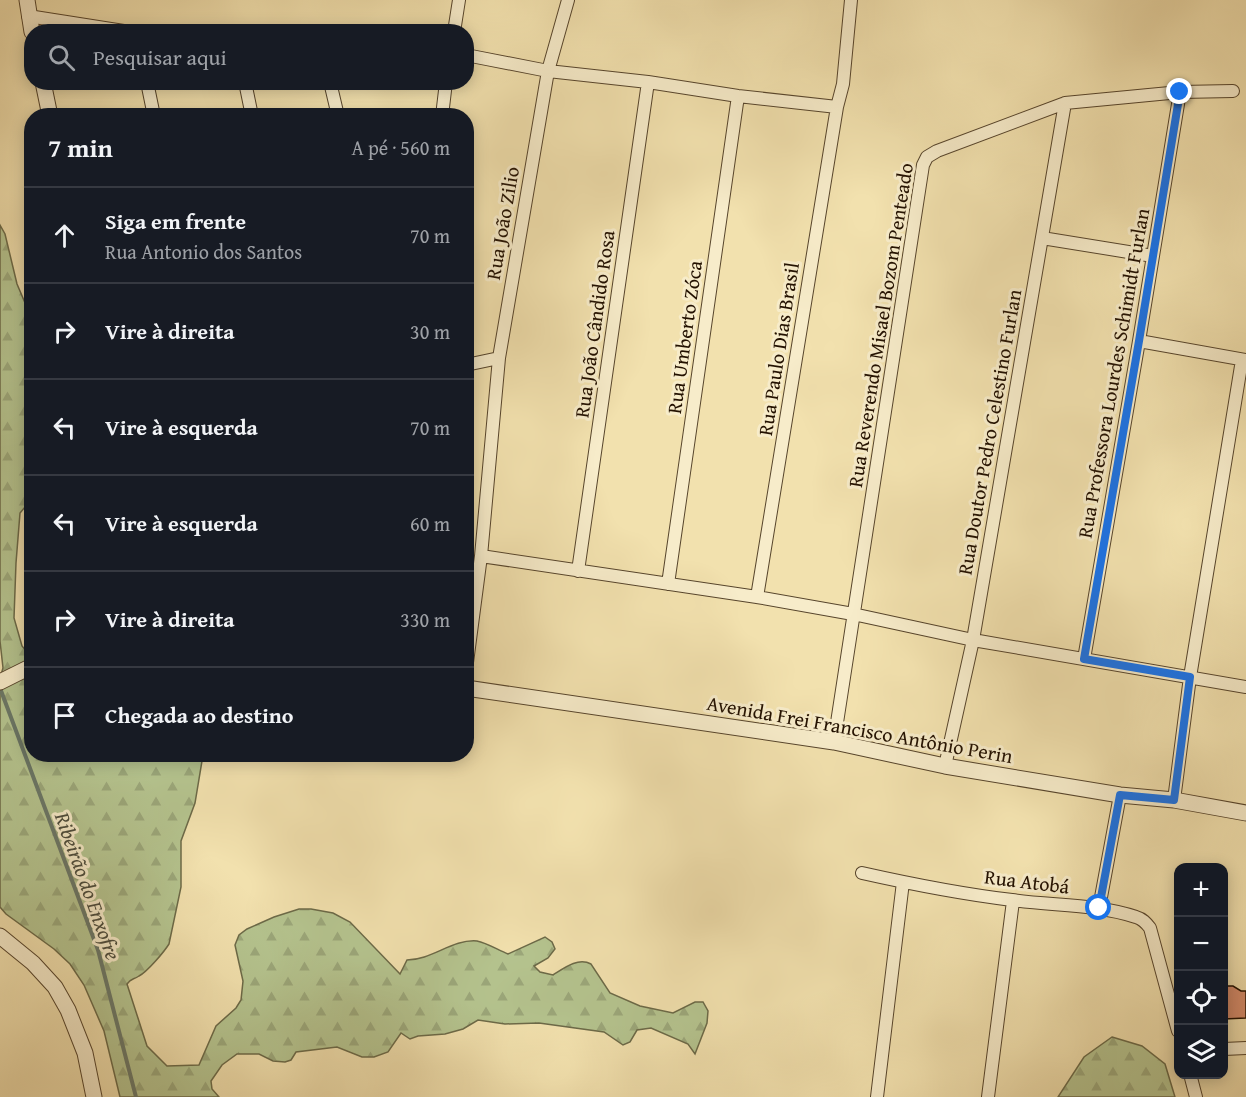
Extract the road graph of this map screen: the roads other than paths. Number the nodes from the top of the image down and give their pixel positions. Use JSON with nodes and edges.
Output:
{"nodes":[{"id":1,"x":459,"y":0,"type":"edge"},
{"id":2,"x":567,"y":0,"type":"edge"},
{"id":3,"x":851,"y":0,"type":"edge"},
{"id":4,"x":27,"y":8,"type":"edge"},
{"id":5,"x":30,"y":24,"type":"edge"},
{"id":6,"x":96,"y":24,"type":"edge"},
{"id":7,"x":455,"y":24,"type":"edge"},
{"id":8,"x":474,"y":57,"type":"edge"},
{"id":9,"x":548,"y":71,"type":"junction"},
{"id":10,"x":648,"y":82,"type":"junction"},
{"id":11,"x":45,"y":90,"type":"edge"},
{"id":12,"x":149,"y":90,"type":"edge"},
{"id":13,"x":247,"y":90,"type":"edge"},
{"id":14,"x":332,"y":90,"type":"edge"},
{"id":15,"x":445,"y":90,"type":"edge"},
{"id":16,"x":1233,"y":91,"type":"dead end"},
{"id":17,"x":1180,"y":92,"type":"junction"},
{"id":18,"x":738,"y":96,"type":"junction"},
{"id":19,"x":1065,"y":103,"type":"junction"},
{"id":20,"x":837,"y":107,"type":"junction"},
{"id":21,"x":48,"y":108,"type":"edge"},
{"id":22,"x":152,"y":108,"type":"edge"},
{"id":23,"x":250,"y":108,"type":"edge"},
{"id":24,"x":336,"y":108,"type":"edge"},
{"id":25,"x":443,"y":108,"type":"edge"},
{"id":26,"x":1042,"y":238,"type":"junction"},
{"id":27,"x":1153,"y":256,"type":"junction"},
{"id":28,"x":1139,"y":341,"type":"junction"},
{"id":29,"x":500,"y":358,"type":"junction"},
{"id":30,"x":1244,"y":360,"type":"edge"},
{"id":31,"x":474,"y":363,"type":"edge"},
{"id":32,"x":481,"y":556,"type":"junction"},
{"id":33,"x":578,"y":571,"type":"junction"},
{"id":34,"x":668,"y":584,"type":"junction"},
{"id":35,"x":757,"y":597,"type":"junction"},
{"id":36,"x":474,"y":609,"type":"edge"},
{"id":37,"x":853,"y":614,"type":"junction"},
{"id":38,"x":973,"y":640,"type":"junction"},
{"id":39,"x":1084,"y":659,"type":"junction"},
{"id":40,"x":24,"y":670,"type":"edge"},
{"id":41,"x":1190,"y":677,"type":"junction"},
{"id":42,"x":0,"y":682,"type":"edge"},
{"id":43,"x":1246,"y":687,"type":"edge"},
{"id":44,"x":474,"y":689,"type":"edge"},
{"id":45,"x":834,"y":742,"type":"junction"},
{"id":46,"x":945,"y":766,"type":"junction"},
{"id":47,"x":1120,"y":795,"type":"junction"},
{"id":48,"x":1174,"y":800,"type":"junction"},
{"id":49,"x":1246,"y":813,"type":"edge"},
{"id":50,"x":862,"y":873,"type":"dead end"},
{"id":51,"x":903,"y":882,"type":"junction"},
{"id":52,"x":1013,"y":901,"type":"junction"},
{"id":53,"x":1099,"y":908,"type":"junction"},
{"id":54,"x":0,"y":936,"type":"edge"},
{"id":55,"x":1177,"y":1025,"type":"edge"},
{"id":56,"x":1246,"y":1048,"type":"edge"},
{"id":57,"x":1228,"y":1049,"type":"edge"},
{"id":58,"x":1192,"y":1079,"type":"edge"},
{"id":59,"x":94,"y":1097,"type":"edge"},
{"id":60,"x":877,"y":1097,"type":"edge"},
{"id":61,"x":988,"y":1097,"type":"edge"},
{"id":62,"x":1197,"y":1097,"type":"edge"}],
"edges":[{"from":1,"to":7,"type":"street"},
{"from":2,"to":9,"type":"street","name":"Rua João Zilio"},
{"from":3,"to":20,"type":"street","name":"Rua Paulo Dias Brasil"},
{"from":4,"to":5,"type":"street"},
{"from":4,"to":6,"type":"street"},
{"from":8,"to":9,"type":"street"},
{"from":9,"to":10,"type":"street"},
{"from":9,"to":29,"type":"street","name":"Rua João Zilio"},
{"from":10,"to":18,"type":"street"},
{"from":10,"to":33,"type":"street","name":"Rua João Cândido Rosa"},
{"from":11,"to":21,"type":"street"},
{"from":12,"to":22,"type":"street"},
{"from":13,"to":23,"type":"street"},
{"from":14,"to":24,"type":"street"},
{"from":15,"to":25,"type":"street"},
{"from":16,"to":17,"type":"street","name":"Rua Reverendo Misael Bozom Penteado"},
{"from":17,"to":19,"type":"street","name":"Rua Reverendo Misael Bozom Penteado"},
{"from":17,"to":27,"type":"street","name":"Rua Professora Lourdes Schimidt Furlan"},
{"from":18,"to":20,"type":"street"},
{"from":18,"to":34,"type":"street","name":"Rua Umberto Zóca"},
{"from":19,"to":26,"type":"street","name":"Rua Doutor Pedro Celestino Furlan"},
{"from":19,"to":37,"type":"street","name":"Rua Reverendo Misael Bozom Penteado"},
{"from":20,"to":35,"type":"street","name":"Rua Paulo Dias Brasil"},
{"from":26,"to":27,"type":"street"},
{"from":26,"to":38,"type":"street","name":"Rua Doutor Pedro Celestino Furlan"},
{"from":27,"to":28,"type":"street","name":"Rua Professora Lourdes Schimidt Furlan"},
{"from":28,"to":30,"type":"street"},
{"from":28,"to":39,"type":"street","name":"Rua Professora Lourdes Schimidt Furlan"},
{"from":29,"to":31,"type":"street"},
{"from":29,"to":32,"type":"street","name":"Rua João Zilio"},
{"from":30,"to":41,"type":"street"},
{"from":32,"to":33,"type":"street"},
{"from":32,"to":36,"type":"street","name":"Rua João Zilio"},
{"from":33,"to":34,"type":"street"},
{"from":34,"to":35,"type":"street"},
{"from":35,"to":37,"type":"street"},
{"from":37,"to":38,"type":"street"},
{"from":37,"to":45,"type":"street","name":"Rua Reverendo Misael Bozom Penteado"},
{"from":38,"to":39,"type":"street"},
{"from":38,"to":46,"type":"street","name":"Rua Doutor Pedro Celestino Furlan"},
{"from":39,"to":41,"type":"street"},
{"from":40,"to":42,"type":"street"},
{"from":41,"to":43,"type":"street"},
{"from":41,"to":48,"type":"street"},
{"from":44,"to":45,"type":"street","name":"Avenida Frei Francisco Antônio Perin"},
{"from":45,"to":46,"type":"street","name":"Avenida Frei Francisco Antônio Perin"},
{"from":46,"to":47,"type":"street","name":"Avenida Frei Francisco Antônio Perin"},
{"from":47,"to":48,"type":"street","name":"Avenida Frei Francisco Antônio Perin"},
{"from":47,"to":53,"type":"street"},
{"from":48,"to":49,"type":"street","name":"Avenida Frei Francisco Antônio Perin"},
{"from":50,"to":51,"type":"street","name":"Rua Atobá"},
{"from":51,"to":52,"type":"street","name":"Rua Atobá"},
{"from":51,"to":60,"type":"street"},
{"from":52,"to":53,"type":"street","name":"Rua Atobá"},
{"from":52,"to":61,"type":"street"},
{"from":53,"to":55,"type":"street","name":"Rua Atobá"},
{"from":54,"to":59,"type":"street"},
{"from":56,"to":57,"type":"street"},
{"from":58,"to":62,"type":"street"}]}
